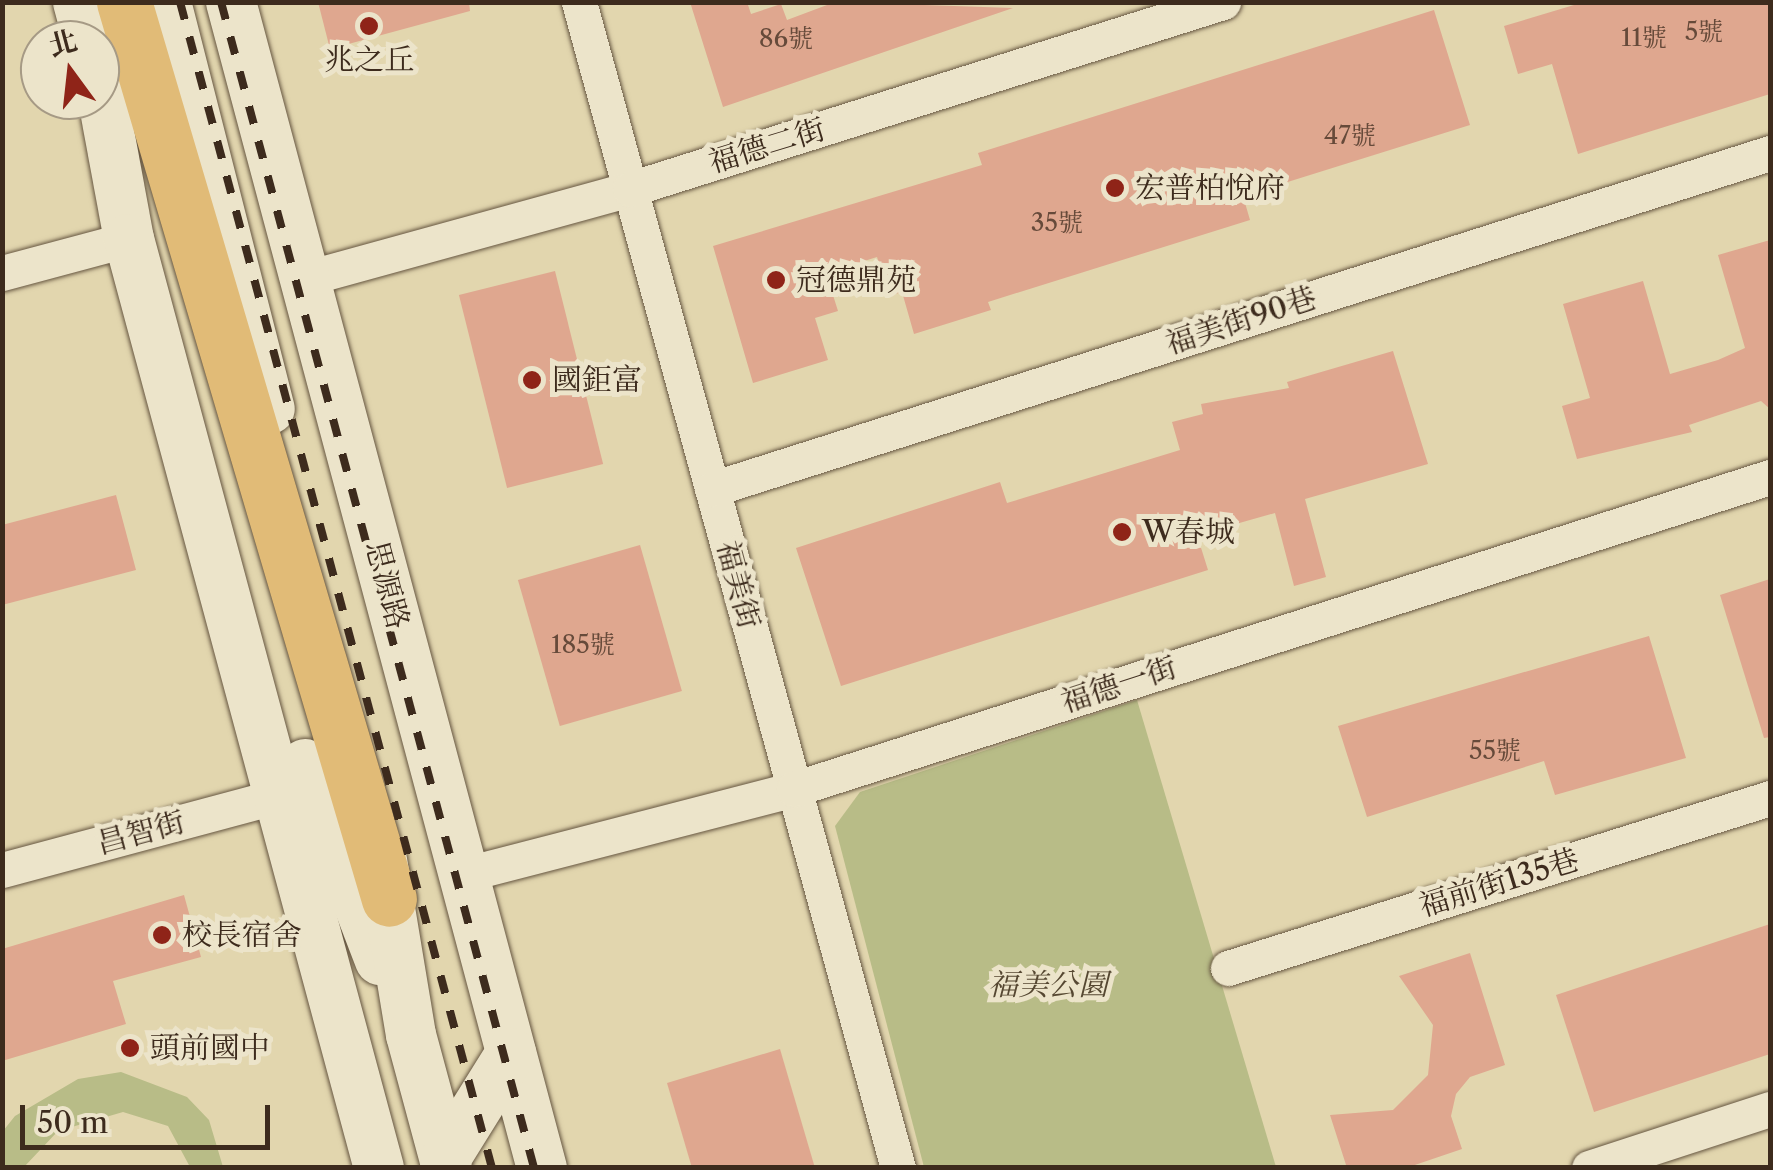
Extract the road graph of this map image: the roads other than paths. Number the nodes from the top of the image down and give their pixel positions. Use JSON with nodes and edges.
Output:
{"nodes":[{"id":1,"x":124,"y":2,"type":"edge"},
{"id":2,"x":166,"y":2,"type":"edge"},
{"id":3,"x":231,"y":2,"type":"edge"},
{"id":4,"x":578,"y":2,"type":"edge"},
{"id":5,"x":1222,"y":2,"type":"edge"},
{"id":6,"x":108,"y":120,"type":"edge"},
{"id":7,"x":112,"y":120,"type":"edge"},
{"id":8,"x":1770,"y":152,"type":"edge"},
{"id":9,"x":630,"y":189,"type":"junction"},
{"id":10,"x":129,"y":239,"type":"junction"},
{"id":11,"x":2,"y":273,"type":"edge"},
{"id":12,"x":307,"y":278,"type":"junction"},
{"id":13,"x":1770,"y":477,"type":"edge"},
{"id":14,"x":712,"y":488,"type":"junction"},
{"id":15,"x":794,"y":789,"type":"junction"},
{"id":16,"x":279,"y":796,"type":"junction"},
{"id":17,"x":1770,"y":798,"type":"edge"},
{"id":18,"x":2,"y":870,"type":"edge"},
{"id":19,"x":462,"y":875,"type":"junction"},
{"id":20,"x":389,"y":898,"type":"junction"},
{"id":21,"x":1228,"y":968,"type":"dead end"},
{"id":22,"x":411,"y":1035,"type":"junction"},
{"id":23,"x":511,"y":1053,"type":"junction"},
{"id":24,"x":1770,"y":1109,"type":"edge"},
{"id":25,"x":446,"y":1163,"type":"edge"},
{"id":26,"x":380,"y":1168,"type":"edge"},
{"id":27,"x":542,"y":1168,"type":"edge"},
{"id":28,"x":898,"y":1168,"type":"edge"},
{"id":29,"x":1589,"y":1168,"type":"edge"}],
"edges":[{"from":1,"to":20,"type":"highway"},
{"from":2,"to":20,"type":"main road"},
{"from":3,"to":12,"type":"main road","name":"思源路"},
{"from":4,"to":9,"type":"street","name":"福美街"},
{"from":5,"to":9,"type":"street","name":"福德二街"},
{"from":6,"to":10,"type":"main road"},
{"from":7,"to":22,"type":"main road"},
{"from":8,"to":14,"type":"street","name":"福美街90巷"},
{"from":9,"to":12,"type":"street","name":"福德二街"},
{"from":9,"to":14,"type":"street","name":"福美街"},
{"from":10,"to":11,"type":"street"},
{"from":10,"to":16,"type":"main road"},
{"from":12,"to":19,"type":"main road","name":"思源路"},
{"from":13,"to":15,"type":"street","name":"福德一街"},
{"from":14,"to":15,"type":"street","name":"福美街"},
{"from":15,"to":19,"type":"street","name":"福德一街"},
{"from":15,"to":28,"type":"street","name":"福美街"},
{"from":16,"to":18,"type":"street","name":"昌智街"},
{"from":16,"to":26,"type":"main road"},
{"from":17,"to":21,"type":"street","name":"福前街135巷"},
{"from":19,"to":23,"type":"main road","name":"思源路"},
{"from":20,"to":22,"type":"main road"},
{"from":22,"to":25,"type":"main road"},
{"from":23,"to":25,"type":"main road"},
{"from":23,"to":27,"type":"main road","name":"思源路"},
{"from":24,"to":29,"type":"street"}]}
